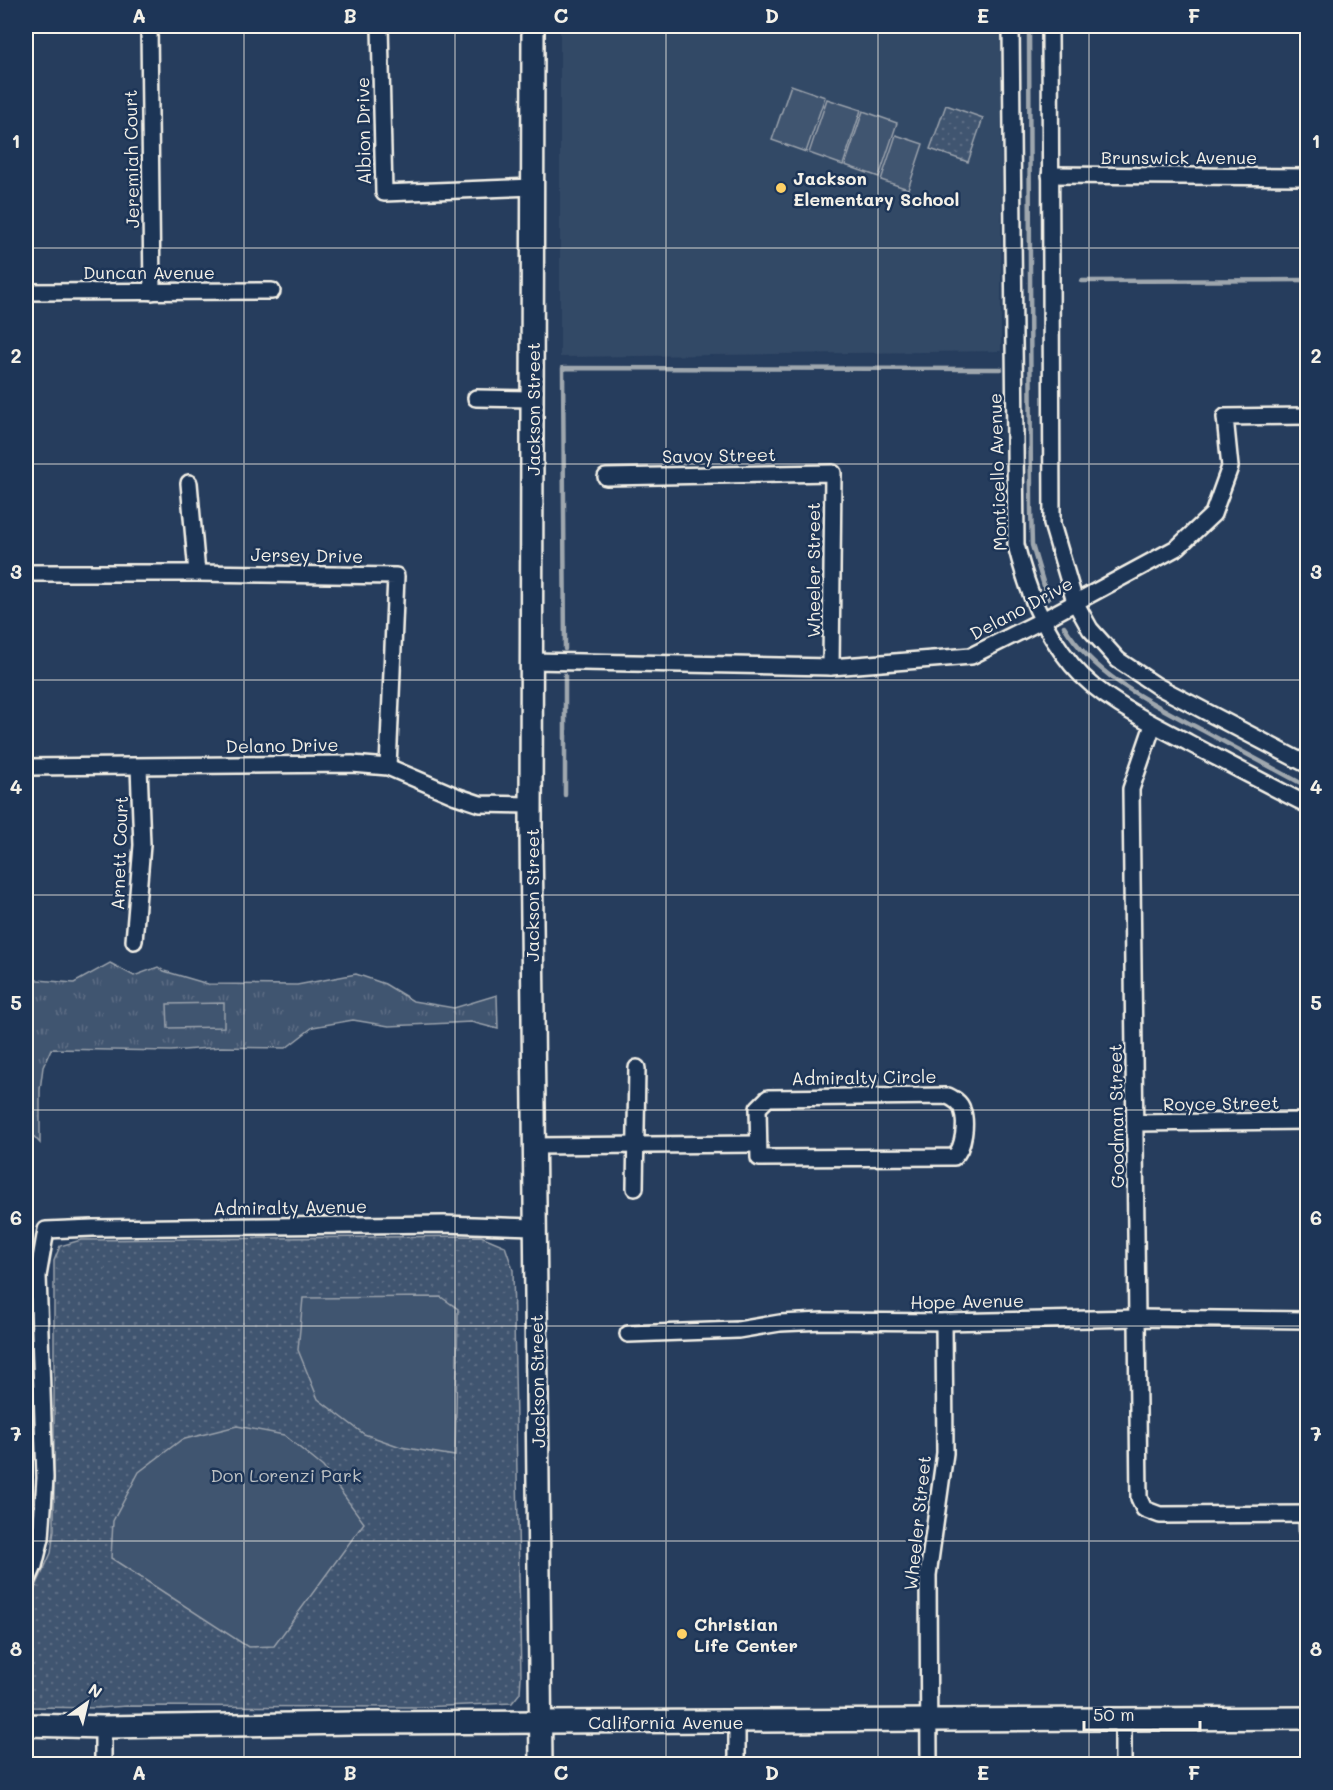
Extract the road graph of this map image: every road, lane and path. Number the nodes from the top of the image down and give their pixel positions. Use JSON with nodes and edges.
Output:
{"nodes":[{"id":1,"x":149,"y":26,"type":"edge"},
{"id":2,"x":380,"y":26,"type":"edge"},
{"id":3,"x":533,"y":26,"type":"edge"},
{"id":4,"x":1011,"y":26,"type":"edge"},
{"id":5,"x":1050,"y":26,"type":"edge"},
{"id":6,"x":1050,"y":176,"type":"junction"},
{"id":7,"x":1308,"y":177,"type":"edge"},
{"id":8,"x":534,"y":187,"type":"junction"},
{"id":9,"x":272,"y":291,"type":"dead end"},
{"id":10,"x":26,"y":292,"type":"edge"},
{"id":11,"x":152,"y":292,"type":"junction"},
{"id":12,"x":476,"y":398,"type":"dead end"},
{"id":13,"x":533,"y":399,"type":"junction"},
{"id":14,"x":1308,"y":416,"type":"edge"},
{"id":15,"x":833,"y":473,"type":"joint"},
{"id":16,"x":606,"y":477,"type":"dead end"},
{"id":17,"x":189,"y":483,"type":"dead end"},
{"id":18,"x":26,"y":573,"type":"edge"},
{"id":19,"x":197,"y":573,"type":"junction"},
{"id":20,"x":1075,"y":602,"type":"junction"},
{"id":21,"x":1041,"y":621,"type":"junction"},
{"id":22,"x":532,"y":661,"type":"junction"},
{"id":23,"x":831,"y":667,"type":"junction"},
{"id":24,"x":1153,"y":725,"type":"junction"},
{"id":25,"x":1308,"y":765,"type":"edge"},
{"id":26,"x":26,"y":767,"type":"edge"},
{"id":27,"x":139,"y":767,"type":"junction"},
{"id":28,"x":388,"y":767,"type":"junction"},
{"id":29,"x":531,"y":805,"type":"junction"},
{"id":30,"x":1308,"y":805,"type":"edge"},
{"id":31,"x":134,"y":941,"type":"dead end"},
{"id":32,"x":637,"y":1068,"type":"dead end"},
{"id":33,"x":1308,"y":1121,"type":"edge"},
{"id":34,"x":1136,"y":1123,"type":"junction"},
{"id":35,"x":758,"y":1144,"type":"junction"},
{"id":36,"x":635,"y":1145,"type":"junction"},
{"id":37,"x":534,"y":1146,"type":"junction"},
{"id":38,"x":635,"y":1188,"type":"dead end"},
{"id":39,"x":534,"y":1227,"type":"junction"},
{"id":40,"x":1138,"y":1318,"type":"junction"},
{"id":41,"x":1308,"y":1320,"type":"edge"},
{"id":42,"x":944,"y":1322,"type":"junction"},
{"id":43,"x":628,"y":1334,"type":"dead end"},
{"id":44,"x":1307,"y":1514,"type":"edge"},
{"id":45,"x":1308,"y":1542,"type":"edge"},
{"id":46,"x":26,"y":1584,"type":"edge"},
{"id":47,"x":1308,"y":1718,"type":"edge"},
{"id":48,"x":1123,"y":1719,"type":"junction"},
{"id":49,"x":929,"y":1720,"type":"junction"},
{"id":50,"x":541,"y":1722,"type":"junction"},
{"id":51,"x":737,"y":1722,"type":"junction"},
{"id":52,"x":26,"y":1725,"type":"edge"},
{"id":53,"x":103,"y":1727,"type":"junction"},
{"id":54,"x":103,"y":1764,"type":"edge"},
{"id":55,"x":541,"y":1764,"type":"edge"},
{"id":56,"x":737,"y":1764,"type":"edge"},
{"id":57,"x":929,"y":1764,"type":"edge"},
{"id":58,"x":1123,"y":1764,"type":"edge"}],
"edges":[{"from":1,"to":11,"type":"street","name":"Jeremiah Court"},
{"from":2,"to":8,"type":"street","name":"Albion Drive"},
{"from":3,"to":8,"type":"main road","name":"Jackson Street"},
{"from":4,"to":21,"type":"street","name":"Monticello Avenue"},
{"from":5,"to":6,"type":"street"},
{"from":6,"to":7,"type":"street","name":"Brunswick Avenue"},
{"from":6,"to":20,"type":"street"},
{"from":8,"to":13,"type":"main road","name":"Jackson Street"},
{"from":9,"to":11,"type":"street","name":"Duncan Avenue"},
{"from":10,"to":11,"type":"street","name":"Duncan Avenue"},
{"from":12,"to":13,"type":"street"},
{"from":13,"to":22,"type":"main road","name":"Jackson Street"},
{"from":14,"to":20,"type":"street","name":"Delano Drive"},
{"from":15,"to":16,"type":"street","name":"Savoy Street"},
{"from":15,"to":23,"type":"street","name":"Wheeler Street"},
{"from":17,"to":19,"type":"street"},
{"from":18,"to":19,"type":"street","name":"Jersey Drive"},
{"from":19,"to":28,"type":"street","name":"Jersey Drive"},
{"from":20,"to":21,"type":"street","name":"Delano Drive"},
{"from":20,"to":25,"type":"street"},
{"from":21,"to":23,"type":"street","name":"Delano Drive"},
{"from":21,"to":24,"type":"street","name":"Monticello Avenue"},
{"from":22,"to":23,"type":"street","name":"Delano Drive"},
{"from":22,"to":29,"type":"main road","name":"Jackson Street"},
{"from":24,"to":30,"type":"street","name":"Monticello Avenue"},
{"from":24,"to":34,"type":"street","name":"Goodman Street"},
{"from":26,"to":27,"type":"street","name":"Delano Drive"},
{"from":27,"to":28,"type":"street","name":"Delano Drive"},
{"from":27,"to":31,"type":"street","name":"Arnett Court"},
{"from":28,"to":29,"type":"street","name":"Delano Drive"},
{"from":29,"to":37,"type":"main road","name":"Jackson Street"},
{"from":32,"to":36,"type":"street"},
{"from":33,"to":34,"type":"street","name":"Royce Street"},
{"from":34,"to":40,"type":"street","name":"Goodman Street"},
{"from":35,"to":35,"type":"street","name":"Admiralty Circle"},
{"from":35,"to":36,"type":"street"},
{"from":36,"to":37,"type":"street"},
{"from":36,"to":38,"type":"street"},
{"from":37,"to":39,"type":"main road","name":"Jackson Street"},
{"from":39,"to":46,"type":"street","name":"Admiralty Avenue"},
{"from":39,"to":50,"type":"main road","name":"Jackson Street"},
{"from":40,"to":41,"type":"street","name":"Hope Avenue"},
{"from":40,"to":42,"type":"street","name":"Hope Avenue"},
{"from":40,"to":44,"type":"street","name":"Goodman Street"},
{"from":42,"to":43,"type":"street","name":"Hope Avenue"},
{"from":42,"to":49,"type":"street","name":"Wheeler Street"},
{"from":44,"to":45,"type":"street"},
{"from":47,"to":48,"type":"main road","name":"California Avenue"},
{"from":48,"to":49,"type":"main road","name":"California Avenue"},
{"from":48,"to":58,"type":"street"},
{"from":49,"to":51,"type":"main road","name":"California Avenue"},
{"from":49,"to":57,"type":"street","name":"Wheeler Street"},
{"from":50,"to":51,"type":"main road","name":"California Avenue"},
{"from":50,"to":53,"type":"main road","name":"California Avenue"},
{"from":50,"to":55,"type":"main road","name":"Jackson Street"},
{"from":51,"to":56,"type":"street"},
{"from":52,"to":53,"type":"main road","name":"California Avenue"},
{"from":53,"to":54,"type":"street"}]}
